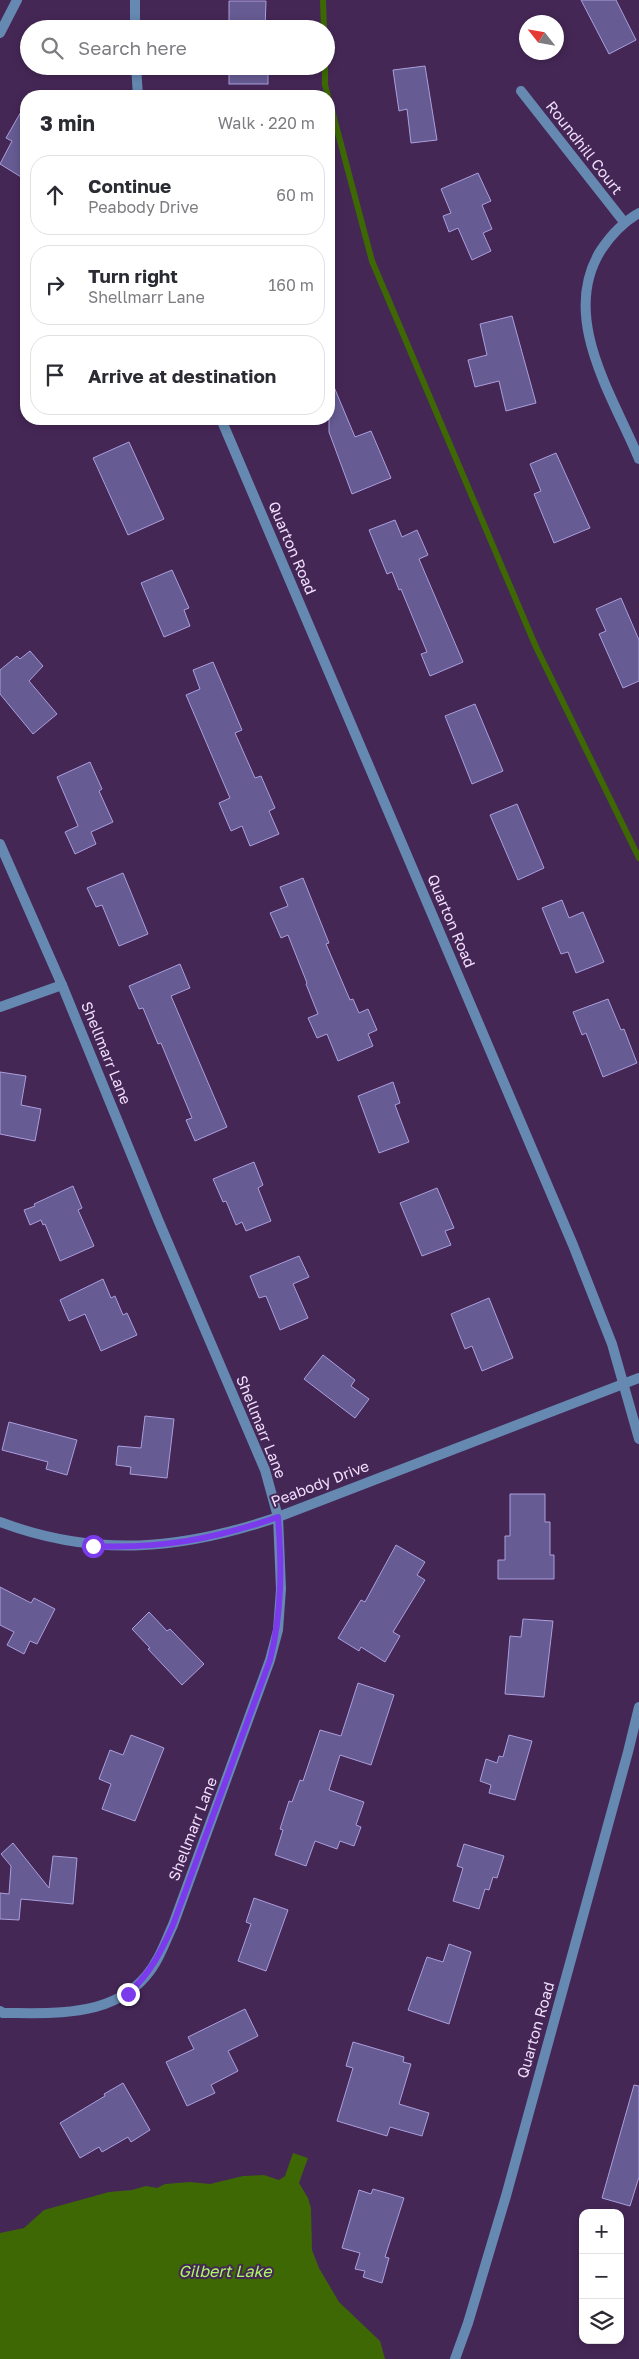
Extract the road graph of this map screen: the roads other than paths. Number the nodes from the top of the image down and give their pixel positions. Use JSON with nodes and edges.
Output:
{"nodes":[{"id":1,"x":17,"y":0,"type":"edge"},
{"id":2,"x":135,"y":0,"type":"edge"},
{"id":3,"x":135,"y":20,"type":"edge"},
{"id":4,"x":0,"y":33,"type":"edge"},
{"id":5,"x":137,"y":75,"type":"edge"},
{"id":6,"x":138,"y":90,"type":"edge"},
{"id":7,"x":520,"y":91,"type":"dead end"},
{"id":8,"x":639,"y":213,"type":"edge"},
{"id":9,"x":624,"y":222,"type":"junction"},
{"id":10,"x":224,"y":425,"type":"edge"},
{"id":11,"x":639,"y":459,"type":"edge"},
{"id":12,"x":0,"y":844,"type":"edge"},
{"id":13,"x":62,"y":985,"type":"junction"},
{"id":14,"x":0,"y":1008,"type":"edge"},
{"id":15,"x":639,"y":1378,"type":"edge"},
{"id":16,"x":625,"y":1384,"type":"junction"},
{"id":17,"x":639,"y":1439,"type":"edge"},
{"id":18,"x":278,"y":1517,"type":"junction"},
{"id":19,"x":0,"y":1522,"type":"edge"},
{"id":20,"x":639,"y":1707,"type":"edge"},
{"id":21,"x":1,"y":2014,"type":"edge"},
{"id":22,"x":455,"y":2359,"type":"edge"}],
"edges":[{"from":1,"to":4,"type":"street"},
{"from":2,"to":3,"type":"street"},
{"from":5,"to":6,"type":"street"},
{"from":7,"to":9,"type":"street","name":"Roundhill Court"},
{"from":8,"to":9,"type":"street"},
{"from":9,"to":11,"type":"street"},
{"from":10,"to":16,"type":"street","name":"Quarton Road"},
{"from":12,"to":13,"type":"street","name":"Shellmarr Lane"},
{"from":13,"to":14,"type":"street"},
{"from":13,"to":18,"type":"street","name":"Shellmarr Lane"},
{"from":15,"to":16,"type":"street","name":"Peabody Drive"},
{"from":16,"to":17,"type":"street","name":"Quarton Road"},
{"from":16,"to":18,"type":"street","name":"Peabody Drive"},
{"from":18,"to":19,"type":"street","name":"Peabody Drive"},
{"from":18,"to":21,"type":"street","name":"Shellmarr Lane"},
{"from":20,"to":22,"type":"street","name":"Quarton Road"}]}
